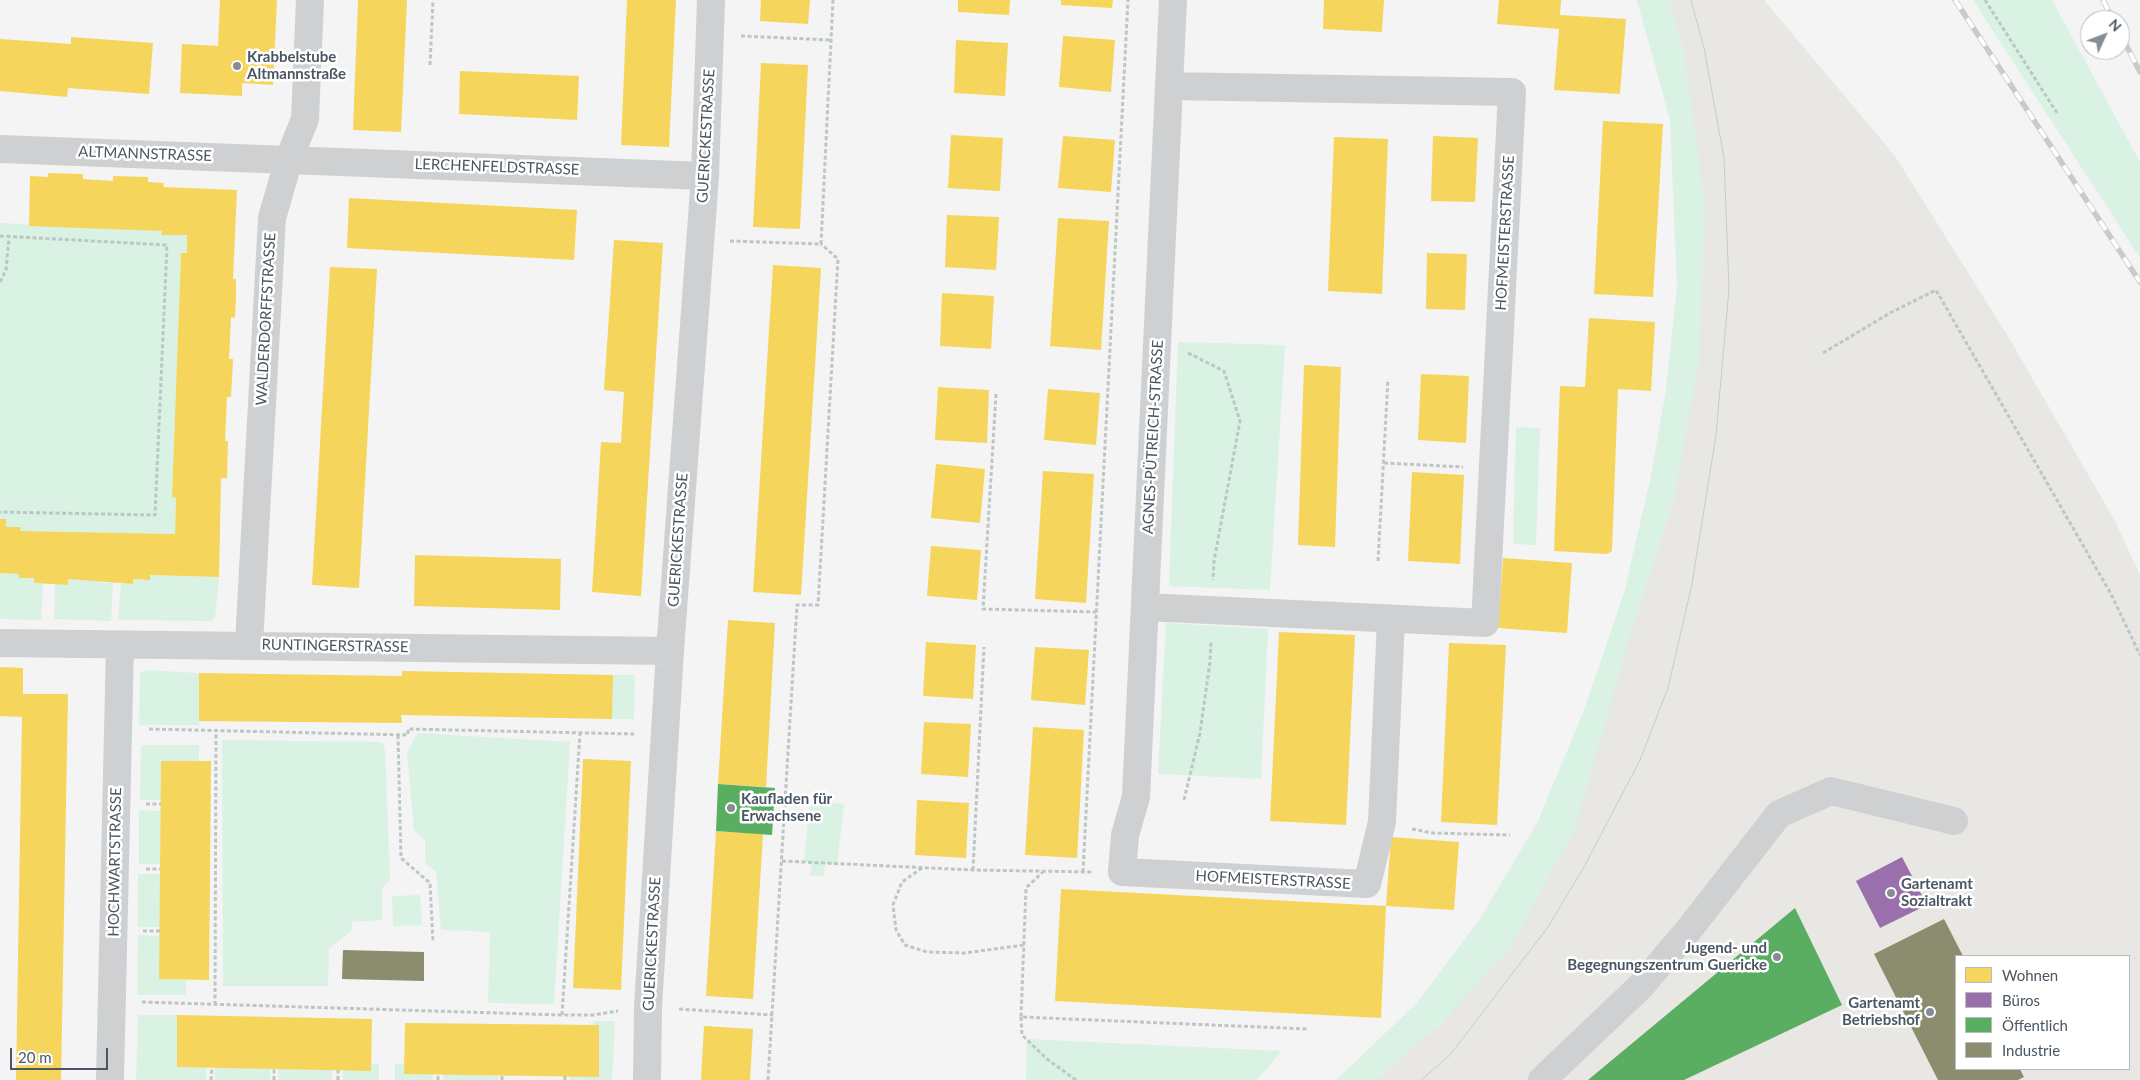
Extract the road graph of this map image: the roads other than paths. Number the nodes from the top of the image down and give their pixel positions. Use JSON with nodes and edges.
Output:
{"nodes":[{"id":1,"x":310,"y":0,"type":"edge"},
{"id":2,"x":711,"y":0,"type":"edge"},
{"id":3,"x":1173,"y":0,"type":"edge"},
{"id":4,"x":1169,"y":86,"type":"junction"},
{"id":5,"x":0,"y":149,"type":"edge"},
{"id":6,"x":289,"y":159,"type":"junction"},
{"id":7,"x":705,"y":176,"type":"junction"},
{"id":8,"x":1145,"y":608,"type":"junction"},
{"id":9,"x":1391,"y":619,"type":"junction"},
{"id":10,"x":0,"y":642,"type":"edge"},
{"id":11,"x":249,"y":644,"type":"junction"},
{"id":12,"x":120,"y":645,"type":"junction"},
{"id":13,"x":670,"y":651,"type":"junction"},
{"id":14,"x":1954,"y":821,"type":"dead end"},
{"id":15,"x":1122,"y":872,"type":"joint"},
{"id":16,"x":110,"y":1080,"type":"edge"},
{"id":17,"x":647,"y":1080,"type":"edge"},
{"id":18,"x":1542,"y":1080,"type":"edge"}],
"edges":[{"from":1,"to":6,"type":"street","name":"WALDERDORFFSTRASSE"},
{"from":2,"to":7,"type":"street","name":"GUERICKESTRASSE"},
{"from":3,"to":4,"type":"street","name":"AGNES-PÜTREICH-STRASSE"},
{"from":4,"to":8,"type":"street","name":"AGNES-PÜTREICH-STRASSE"},
{"from":4,"to":9,"type":"street","name":"HOFMEISTERSTRASSE"},
{"from":5,"to":6,"type":"street","name":"ALTMANNSTRASSE"},
{"from":6,"to":7,"type":"street","name":"LERCHENFELDSTRASSE"},
{"from":6,"to":11,"type":"street","name":"WALDERDORFFSTRASSE"},
{"from":7,"to":13,"type":"street","name":"GUERICKESTRASSE"},
{"from":8,"to":9,"type":"street","name":"HOFMEISTERSTRASSE"},
{"from":8,"to":15,"type":"street","name":"AGNES-PÜTREICH-STRASSE"},
{"from":9,"to":15,"type":"street","name":"HOFMEISTERSTRASSE"},
{"from":10,"to":12,"type":"street","name":"RUNTINGERSTRASSE"},
{"from":11,"to":12,"type":"street","name":"RUNTINGERSTRASSE"},
{"from":11,"to":13,"type":"street","name":"RUNTINGERSTRASSE"},
{"from":12,"to":16,"type":"street","name":"HOCHWARTSTRASSE"},
{"from":13,"to":17,"type":"street","name":"GUERICKESTRASSE"},
{"from":14,"to":18,"type":"street"}]}
